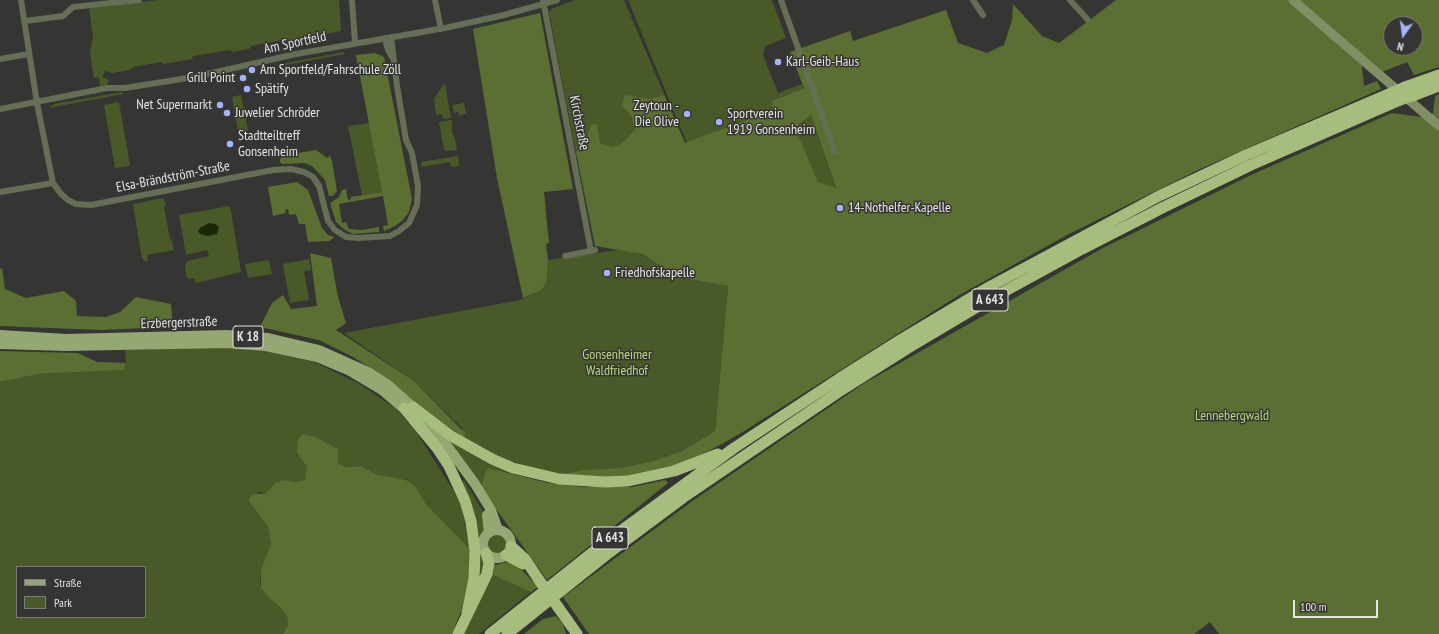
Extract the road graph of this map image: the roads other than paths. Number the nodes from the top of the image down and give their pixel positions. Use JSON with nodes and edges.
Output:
{"nodes":[{"id":1,"x":21,"y":0,"type":"edge"},
{"id":2,"x":139,"y":0,"type":"edge"},
{"id":3,"x":352,"y":0,"type":"edge"},
{"id":4,"x":435,"y":0,"type":"edge"},
{"id":5,"x":557,"y":0,"type":"edge"},
{"id":6,"x":781,"y":0,"type":"edge"},
{"id":7,"x":973,"y":0,"type":"edge"},
{"id":8,"x":1070,"y":0,"type":"edge"},
{"id":9,"x":1293,"y":0,"type":"edge"},
{"id":10,"x":543,"y":2,"type":"edge"},
{"id":11,"x":982,"y":15,"type":"dead end"},
{"id":12,"x":1088,"y":20,"type":"dead end"},
{"id":13,"x":25,"y":21,"type":"junction"},
{"id":14,"x":441,"y":29,"type":"junction"},
{"id":15,"x":388,"y":38,"type":"junction"},
{"id":16,"x":355,"y":43,"type":"junction"},
{"id":17,"x":29,"y":54,"type":"junction"},
{"id":18,"x":0,"y":59,"type":"edge"},
{"id":19,"x":1439,"y":75,"type":"edge"},
{"id":20,"x":1439,"y":86,"type":"edge"},
{"id":21,"x":37,"y":103,"type":"junction"},
{"id":22,"x":0,"y":109,"type":"edge"},
{"id":23,"x":1439,"y":126,"type":"edge"},
{"id":24,"x":834,"y":152,"type":"dead end"},
{"id":25,"x":53,"y":183,"type":"junction"},
{"id":26,"x":0,"y":192,"type":"edge"},
{"id":27,"x":565,"y":256,"type":"dead end"},
{"id":28,"x":0,"y":335,"type":"edge"},
{"id":29,"x":0,"y":344,"type":"edge"},
{"id":30,"x":409,"y":407,"type":"junction"},
{"id":31,"x":734,"y":448,"type":"junction"},
{"id":32,"x":493,"y":531,"type":"junction"},
{"id":33,"x":508,"y":550,"type":"junction"},
{"id":34,"x":486,"y":553,"type":"junction"},
{"id":35,"x":467,"y":613,"type":"junction"},
{"id":36,"x":514,"y":630,"type":"edge"},
{"id":37,"x":458,"y":634,"type":"edge"},
{"id":38,"x":490,"y":634,"type":"edge"},
{"id":39,"x":507,"y":634,"type":"edge"},
{"id":40,"x":577,"y":634,"type":"edge"}],
"edges":[{"from":1,"to":13,"type":"street","name":"Elsa-Brändström-Straße"},
{"from":2,"to":13,"type":"street"},
{"from":3,"to":16,"type":"street"},
{"from":4,"to":14,"type":"street"},
{"from":5,"to":10,"type":"street","name":"Am Sportfeld"},
{"from":6,"to":24,"type":"street"},
{"from":7,"to":11,"type":"street"},
{"from":8,"to":12,"type":"street"},
{"from":9,"to":23,"type":"main road"},
{"from":10,"to":14,"type":"street","name":"Am Sportfeld"},
{"from":10,"to":27,"type":"street","name":"Kirchstraße"},
{"from":13,"to":17,"type":"street","name":"Elsa-Brändström-Straße"},
{"from":14,"to":15,"type":"street","name":"Am Sportfeld"},
{"from":15,"to":16,"type":"street","name":"Am Sportfeld"},
{"from":15,"to":25,"type":"street","name":"Elsa-Brändström-Straße"},
{"from":16,"to":21,"type":"street","name":"Am Sportfeld"},
{"from":17,"to":18,"type":"street"},
{"from":17,"to":21,"type":"street","name":"Elsa-Brändström-Straße"},
{"from":19,"to":31,"type":"highway","number":"A 643","bridge":true},
{"from":20,"to":36,"type":"highway","number":"A 643","bridge":true},
{"from":21,"to":22,"type":"street","name":"Am Sportfeld"},
{"from":21,"to":25,"type":"street","name":"Elsa-Brändström-Straße"},
{"from":25,"to":26,"type":"street"},
{"from":28,"to":30,"type":"main road","name":"Erzbergerstraße","number":"K 18"},
{"from":29,"to":30,"type":"main road","name":"Erzbergerstraße","number":"K 18"},
{"from":30,"to":31,"type":"highway"},
{"from":30,"to":32,"type":"main road"},
{"from":30,"to":35,"type":"highway"},
{"from":31,"to":38,"type":"highway","number":"A 643"},
{"from":32,"to":33,"type":"main road"},
{"from":32,"to":34,"type":"main road"},
{"from":33,"to":34,"type":"main road"},
{"from":33,"to":40,"type":"highway","bridge":true},
{"from":34,"to":35,"type":"highway"},
{"from":35,"to":37,"type":"highway"},
{"from":36,"to":39,"type":"highway","number":"A 643"}]}
